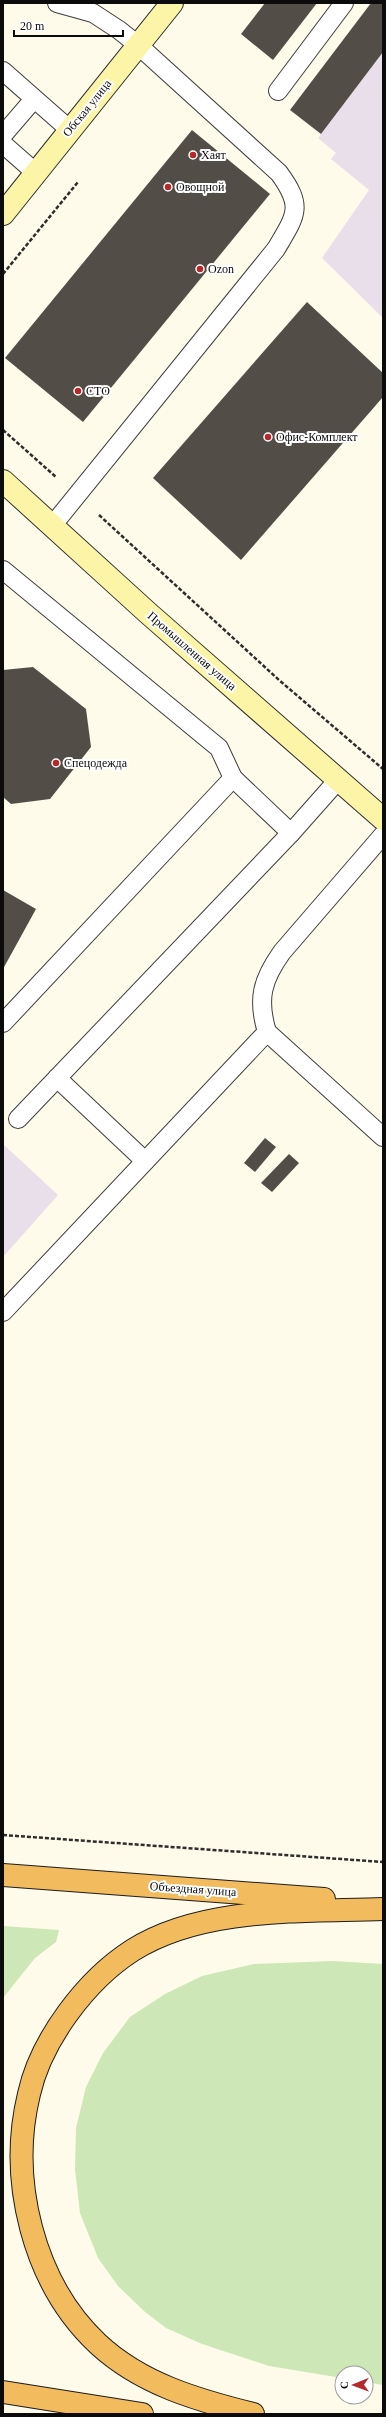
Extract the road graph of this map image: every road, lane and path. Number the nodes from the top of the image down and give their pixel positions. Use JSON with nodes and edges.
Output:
{"nodes":[{"id":1,"x":57,"y":3,"type":"edge"},
{"id":2,"x":172,"y":3,"type":"edge"},
{"id":3,"x":344,"y":3,"type":"edge"},
{"id":4,"x":138,"y":45,"type":"junction"},
{"id":5,"x":3,"y":71,"type":"edge"},
{"id":6,"x":278,"y":91,"type":"dead end"},
{"id":7,"x":34,"y":99,"type":"junction"},
{"id":8,"x":70,"y":130,"type":"junction"},
{"id":9,"x":3,"y":135,"type":"edge"},
{"id":10,"x":3,"y":144,"type":"edge"},
{"id":11,"x":36,"y":173,"type":"junction"},
{"id":12,"x":78,"y":182,"type":"dead end"},
{"id":13,"x":3,"y":214,"type":"edge"},
{"id":14,"x":3,"y":274,"type":"edge"},
{"id":15,"x":3,"y":430,"type":"edge"},
{"id":16,"x":3,"y":481,"type":"edge"},
{"id":17,"x":77,"y":495,"type":"junction"},
{"id":18,"x":52,"y":526,"type":"junction"},
{"id":19,"x":3,"y":570,"type":"edge"},
{"id":20,"x":383,"y":769,"type":"edge"},
{"id":21,"x":232,"y":778,"type":"junction"},
{"id":22,"x":338,"y":780,"type":"junction"},
{"id":23,"x":380,"y":810,"type":"edge"},
{"id":24,"x":291,"y":832,"type":"junction"},
{"id":25,"x":383,"y":835,"type":"edge"},
{"id":26,"x":3,"y":1023,"type":"edge"},
{"id":27,"x":267,"y":1032,"type":"junction"},
{"id":28,"x":57,"y":1078,"type":"junction"},
{"id":29,"x":18,"y":1118,"type":"dead end"},
{"id":30,"x":383,"y":1137,"type":"edge"},
{"id":31,"x":145,"y":1161,"type":"junction"},
{"id":32,"x":3,"y":1312,"type":"edge"},
{"id":33,"x":3,"y":1835,"type":"edge"},
{"id":34,"x":383,"y":1862,"type":"edge"},
{"id":35,"x":3,"y":1875,"type":"edge"},
{"id":36,"x":383,"y":1904,"type":"edge"},
{"id":37,"x":383,"y":1909,"type":"edge"},
{"id":38,"x":3,"y":2392,"type":"edge"},
{"id":39,"x":142,"y":2414,"type":"edge"},
{"id":40,"x":253,"y":2414,"type":"edge"}],
"edges":[{"from":1,"to":4,"type":"lane"},
{"from":2,"to":4,"type":"main road","name":"Обская улица"},
{"from":3,"to":6,"type":"lane"},
{"from":4,"to":8,"type":"main road","name":"Обская улица"},
{"from":4,"to":17,"type":"lane"},
{"from":5,"to":7,"type":"lane"},
{"from":7,"to":8,"type":"lane"},
{"from":7,"to":9,"type":"lane"},
{"from":8,"to":11,"type":"main road","name":"Обская улица"},
{"from":10,"to":11,"type":"lane"},
{"from":11,"to":13,"type":"main road","name":"Обская улица"},
{"from":12,"to":14,"type":"path"},
{"from":15,"to":17,"type":"path"},
{"from":16,"to":18,"type":"main road","name":"Промышленная улица"},
{"from":17,"to":18,"type":"lane"},
{"from":17,"to":20,"type":"path"},
{"from":18,"to":22,"type":"main road","name":"Промышленная улица"},
{"from":19,"to":21,"type":"lane"},
{"from":21,"to":24,"type":"lane"},
{"from":21,"to":26,"type":"lane"},
{"from":22,"to":23,"type":"main road","name":"Промышленная улица"},
{"from":22,"to":24,"type":"lane"},
{"from":24,"to":28,"type":"lane"},
{"from":25,"to":27,"type":"lane"},
{"from":27,"to":30,"type":"lane"},
{"from":27,"to":31,"type":"lane"},
{"from":28,"to":29,"type":"lane"},
{"from":28,"to":31,"type":"lane"},
{"from":31,"to":32,"type":"lane"},
{"from":33,"to":34,"type":"path"},
{"from":35,"to":36,"type":"highway","name":"Объездная улица"},
{"from":37,"to":40,"type":"highway"},
{"from":38,"to":39,"type":"highway"}]}
